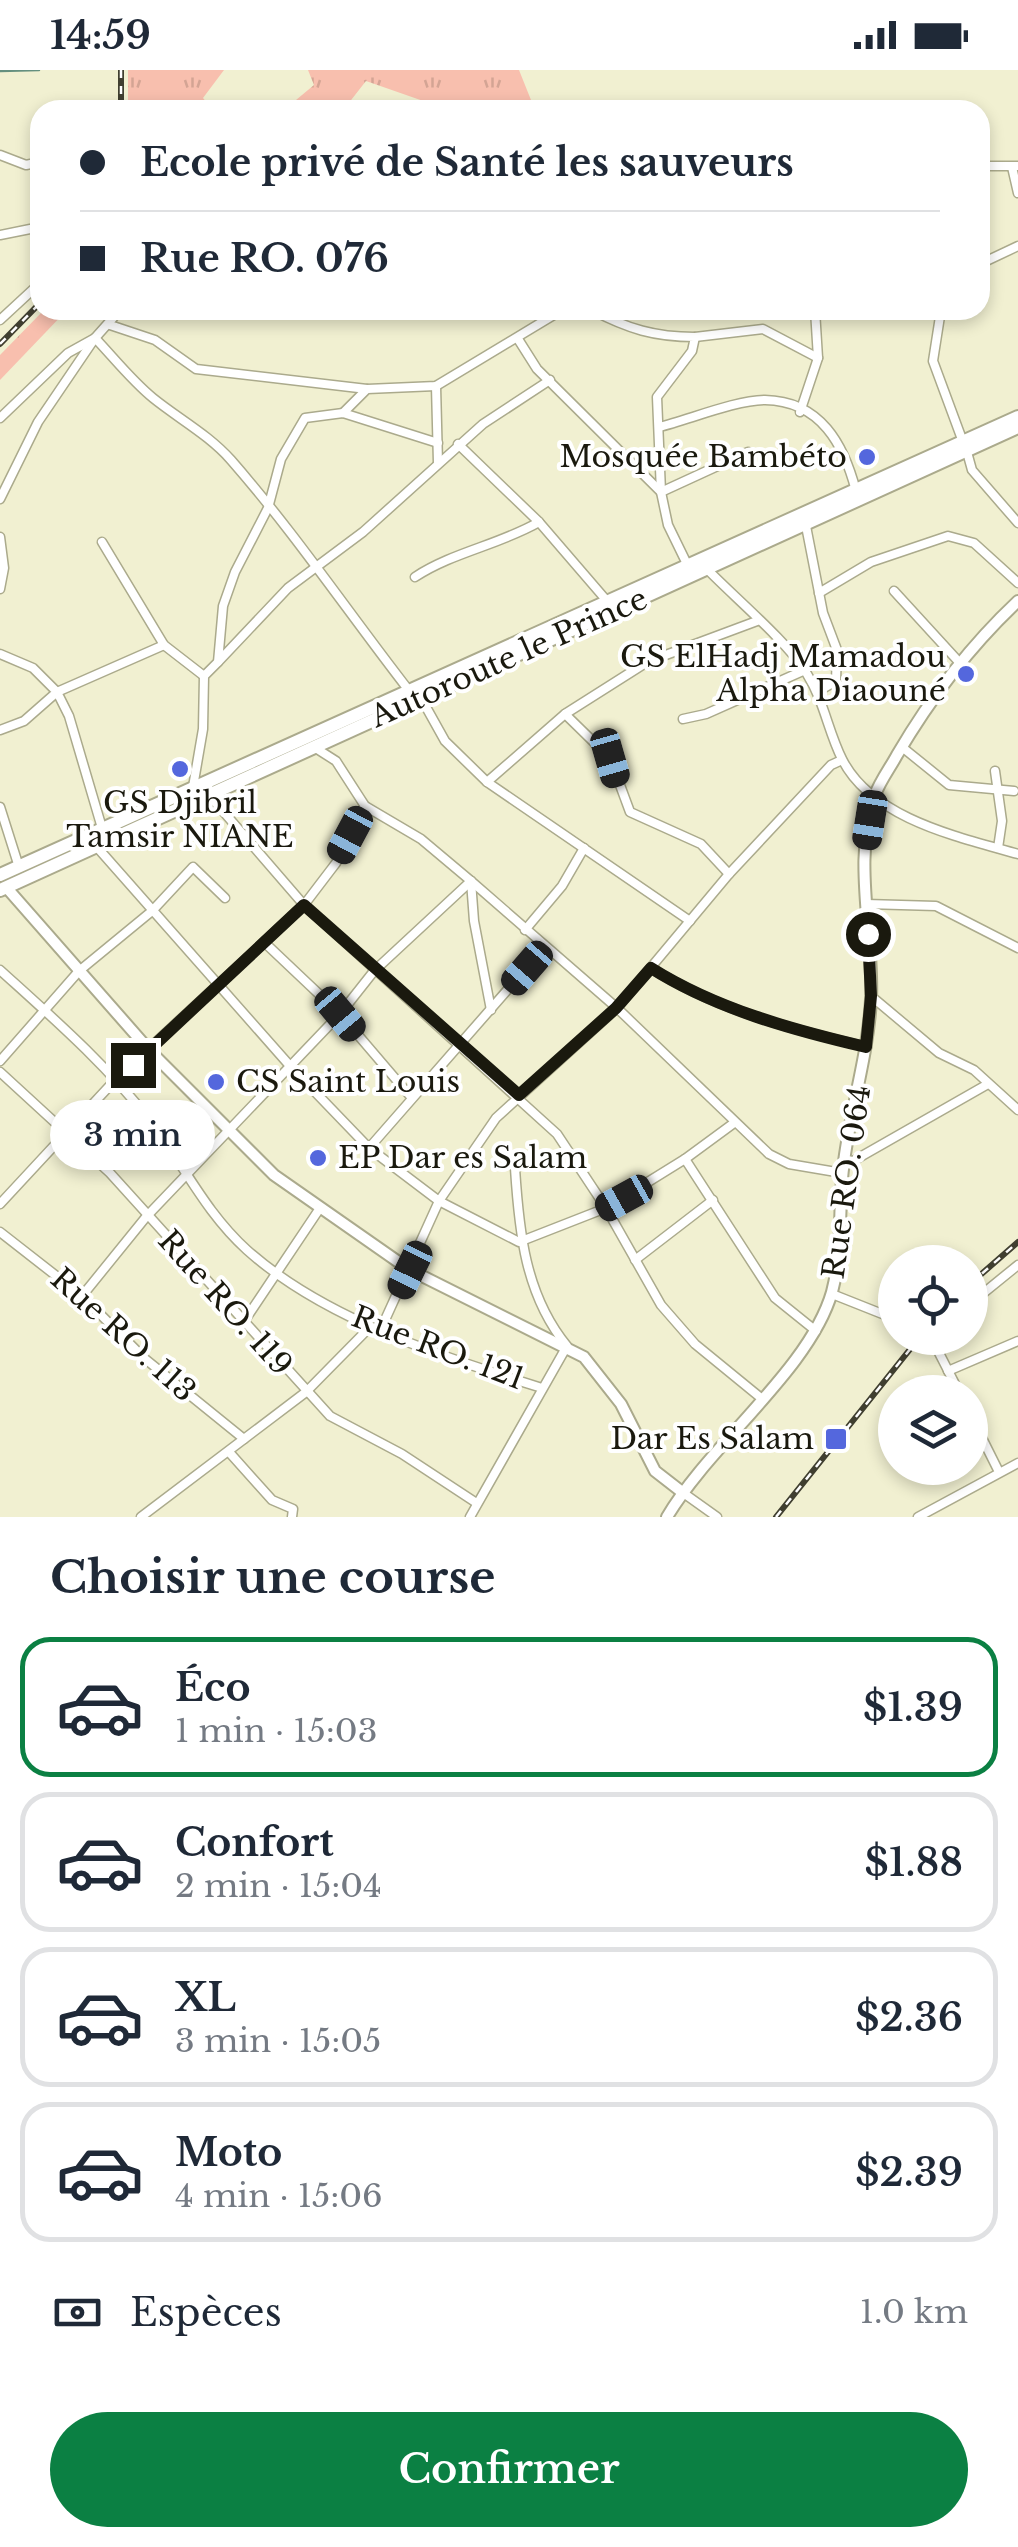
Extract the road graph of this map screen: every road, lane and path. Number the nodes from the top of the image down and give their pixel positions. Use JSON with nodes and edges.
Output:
{"nodes":[{"id":1,"x":0,"y":155,"type":"edge"},
{"id":2,"x":30,"y":163,"type":"edge"},
{"id":3,"x":1015,"y":166,"type":"edge"},
{"id":4,"x":1018,"y":193,"type":"edge"},
{"id":5,"x":30,"y":229,"type":"edge"},
{"id":6,"x":0,"y":236,"type":"edge"},
{"id":7,"x":1018,"y":246,"type":"edge"},
{"id":8,"x":990,"y":259,"type":"edge"},
{"id":9,"x":30,"y":292,"type":"edge"},
{"id":10,"x":0,"y":320,"type":"edge"},
{"id":11,"x":113,"y":320,"type":"edge"},
{"id":12,"x":547,"y":320,"type":"edge"},
{"id":13,"x":611,"y":320,"type":"edge"},
{"id":14,"x":816,"y":320,"type":"edge"},
{"id":15,"x":939,"y":320,"type":"edge"},
{"id":16,"x":110,"y":325,"type":"junction"},
{"id":17,"x":696,"y":337,"type":"junction"},
{"id":18,"x":95,"y":338,"type":"junction"},
{"id":19,"x":518,"y":339,"type":"junction"},
{"id":20,"x":818,"y":358,"type":"junction"},
{"id":21,"x":550,"y":380,"type":"junction"},
{"id":22,"x":436,"y":386,"type":"junction"},
{"id":23,"x":368,"y":388,"type":"junction"},
{"id":24,"x":800,"y":412,"type":"junction"},
{"id":25,"x":343,"y":413,"type":"junction"},
{"id":26,"x":1018,"y":413,"type":"edge"},
{"id":27,"x":0,"y":418,"type":"edge"},
{"id":28,"x":658,"y":427,"type":"junction"},
{"id":29,"x":1018,"y":430,"type":"edge"},
{"id":30,"x":438,"y":443,"type":"junction"},
{"id":31,"x":458,"y":444,"type":"junction"},
{"id":32,"x":965,"y":447,"type":"junction"},
{"id":33,"x":748,"y":452,"type":"dead end"},
{"id":34,"x":438,"y":463,"type":"junction"},
{"id":35,"x":856,"y":491,"type":"junction"},
{"id":36,"x":661,"y":492,"type":"junction"},
{"id":37,"x":0,"y":499,"type":"edge"},
{"id":38,"x":268,"y":508,"type":"junction"},
{"id":39,"x":539,"y":522,"type":"junction"},
{"id":40,"x":1018,"y":523,"type":"edge"},
{"id":41,"x":806,"y":526,"type":"junction"},
{"id":42,"x":0,"y":537,"type":"edge"},
{"id":43,"x":102,"y":542,"type":"dead end"},
{"id":44,"x":687,"y":564,"type":"junction"},
{"id":45,"x":314,"y":568,"type":"junction"},
{"id":46,"x":707,"y":570,"type":"junction"},
{"id":47,"x":415,"y":577,"type":"dead end"},
{"id":48,"x":1018,"y":583,"type":"edge"},
{"id":49,"x":0,"y":589,"type":"edge"},
{"id":50,"x":894,"y":590,"type":"dead end"},
{"id":51,"x":819,"y":593,"type":"junction"},
{"id":52,"x":607,"y":600,"type":"junction"},
{"id":53,"x":1018,"y":600,"type":"edge"},
{"id":54,"x":757,"y":622,"type":"junction"},
{"id":55,"x":164,"y":645,"type":"junction"},
{"id":56,"x":0,"y":654,"type":"edge"},
{"id":57,"x":218,"y":662,"type":"junction"},
{"id":58,"x":959,"y":662,"type":"junction"},
{"id":59,"x":805,"y":670,"type":"junction"},
{"id":60,"x":204,"y":676,"type":"junction"},
{"id":61,"x":408,"y":688,"type":"junction"},
{"id":62,"x":57,"y":692,"type":"junction"},
{"id":63,"x":817,"y":692,"type":"junction"},
{"id":64,"x":420,"y":698,"type":"junction"},
{"id":65,"x":565,"y":714,"type":"junction"},
{"id":66,"x":683,"y":718,"type":"dead end"},
{"id":67,"x":0,"y":730,"type":"edge"},
{"id":68,"x":314,"y":746,"type":"junction"},
{"id":69,"x":902,"y":747,"type":"junction"},
{"id":70,"x":842,"y":760,"type":"junction"},
{"id":71,"x":994,"y":770,"type":"dead end"},
{"id":72,"x":488,"y":782,"type":"junction"},
{"id":73,"x":193,"y":787,"type":"junction"},
{"id":74,"x":1014,"y":791,"type":"dead end"},
{"id":75,"x":994,"y":792,"type":"junction"},
{"id":76,"x":209,"y":795,"type":"junction"},
{"id":77,"x":875,"y":795,"type":"junction"},
{"id":78,"x":365,"y":806,"type":"junction"},
{"id":79,"x":0,"y":807,"type":"edge"},
{"id":80,"x":102,"y":828,"type":"junction"},
{"id":81,"x":96,"y":846,"type":"junction"},
{"id":82,"x":584,"y":848,"type":"junction"},
{"id":83,"x":998,"y":848,"type":"junction"},
{"id":84,"x":1018,"y":854,"type":"edge"},
{"id":85,"x":19,"y":867,"type":"junction"},
{"id":86,"x":729,"y":874,"type":"junction"},
{"id":87,"x":471,"y":880,"type":"junction"},
{"id":88,"x":2,"y":884,"type":"edge"},
{"id":89,"x":225,"y":898,"type":"dead end"},
{"id":90,"x":866,"y":904,"type":"junction"},
{"id":91,"x":304,"y":905,"type":"junction"},
{"id":92,"x":152,"y":911,"type":"junction"},
{"id":93,"x":690,"y":921,"type":"junction"},
{"id":94,"x":525,"y":930,"type":"junction"},
{"id":95,"x":265,"y":943,"type":"junction"},
{"id":96,"x":545,"y":947,"type":"junction"},
{"id":97,"x":1018,"y":948,"type":"edge"},
{"id":98,"x":651,"y":968,"type":"junction"},
{"id":99,"x":0,"y":970,"type":"edge"},
{"id":100,"x":79,"y":971,"type":"junction"},
{"id":101,"x":374,"y":971,"type":"junction"},
{"id":102,"x":219,"y":987,"type":"junction"},
{"id":103,"x":871,"y":996,"type":"junction"},
{"id":104,"x":616,"y":1008,"type":"junction"},
{"id":105,"x":491,"y":1010,"type":"junction"},
{"id":106,"x":46,"y":1012,"type":"junction"},
{"id":107,"x":340,"y":1014,"type":"junction"},
{"id":108,"x":462,"y":1043,"type":"junction"},
{"id":109,"x":866,"y":1047,"type":"junction"},
{"id":110,"x":150,"y":1051,"type":"junction"},
{"id":111,"x":0,"y":1061,"type":"edge"},
{"id":112,"x":290,"y":1067,"type":"junction"},
{"id":113,"x":0,"y":1072,"type":"edge"},
{"id":114,"x":116,"y":1080,"type":"junction"},
{"id":115,"x":988,"y":1084,"type":"junction"},
{"id":116,"x":519,"y":1095,"type":"junction"},
{"id":117,"x":410,"y":1098,"type":"junction"},
{"id":118,"x":1018,"y":1110,"type":"edge"},
{"id":119,"x":734,"y":1123,"type":"junction"},
{"id":120,"x":67,"y":1131,"type":"junction"},
{"id":121,"x":227,"y":1132,"type":"junction"},
{"id":122,"x":369,"y":1148,"type":"junction"},
{"id":123,"x":685,"y":1159,"type":"junction"},
{"id":124,"x":515,"y":1168,"type":"dead end"},
{"id":125,"x":844,"y":1169,"type":"junction"},
{"id":126,"x":185,"y":1176,"type":"junction"},
{"id":127,"x":439,"y":1200,"type":"junction"},
{"id":128,"x":713,"y":1200,"type":"junction"},
{"id":129,"x":0,"y":1204,"type":"edge"},
{"id":130,"x":320,"y":1208,"type":"junction"},
{"id":131,"x":606,"y":1208,"type":"junction"},
{"id":132,"x":146,"y":1217,"type":"junction"},
{"id":133,"x":0,"y":1232,"type":"edge"},
{"id":134,"x":519,"y":1242,"type":"junction"},
{"id":135,"x":635,"y":1260,"type":"junction"},
{"id":136,"x":1018,"y":1265,"type":"edge"},
{"id":137,"x":410,"y":1270,"type":"junction"},
{"id":138,"x":277,"y":1272,"type":"junction"},
{"id":139,"x":988,"y":1289,"type":"edge"},
{"id":140,"x":832,"y":1294,"type":"junction"},
{"id":141,"x":82,"y":1296,"type":"junction"},
{"id":142,"x":878,"y":1312,"type":"edge"},
{"id":143,"x":244,"y":1323,"type":"junction"},
{"id":144,"x":370,"y":1328,"type":"junction"},
{"id":145,"x":816,"y":1331,"type":"junction"},
{"id":146,"x":380,"y":1332,"type":"junction"},
{"id":147,"x":1018,"y":1341,"type":"edge"},
{"id":148,"x":568,"y":1346,"type":"junction"},
{"id":149,"x":941,"y":1355,"type":"edge"},
{"id":150,"x":948,"y":1371,"type":"junction"},
{"id":151,"x":950,"y":1375,"type":"edge"},
{"id":152,"x":542,"y":1388,"type":"junction"},
{"id":153,"x":306,"y":1392,"type":"junction"},
{"id":154,"x":761,"y":1398,"type":"junction"},
{"id":155,"x":244,"y":1439,"type":"junction"},
{"id":156,"x":988,"y":1450,"type":"edge"},
{"id":157,"x":228,"y":1452,"type":"junction"},
{"id":158,"x":1018,"y":1462,"type":"edge"},
{"id":159,"x":999,"y":1472,"type":"junction"},
{"id":160,"x":682,"y":1492,"type":"junction"},
{"id":161,"x":475,"y":1502,"type":"junction"},
{"id":162,"x":154,"y":1505,"type":"junction"},
{"id":163,"x":141,"y":1517,"type":"edge"},
{"id":164,"x":162,"y":1517,"type":"edge"},
{"id":165,"x":292,"y":1517,"type":"edge"},
{"id":166,"x":470,"y":1517,"type":"edge"},
{"id":167,"x":667,"y":1517,"type":"edge"},
{"id":168,"x":717,"y":1517,"type":"edge"},
{"id":169,"x":918,"y":1517,"type":"edge"}],
"edges":[{"from":1,"to":2,"type":"street"},
{"from":3,"to":4,"type":"street"},
{"from":5,"to":6,"type":"street"},
{"from":7,"to":8,"type":"street"},
{"from":9,"to":10,"type":"street"},
{"from":11,"to":16,"type":"street"},
{"from":12,"to":19,"type":"street"},
{"from":13,"to":17,"type":"street"},
{"from":14,"to":20,"type":"street"},
{"from":15,"to":32,"type":"street"},
{"from":16,"to":18,"type":"street"},
{"from":16,"to":23,"type":"street"},
{"from":17,"to":20,"type":"street"},
{"from":17,"to":28,"type":"street"},
{"from":18,"to":27,"type":"street"},
{"from":18,"to":37,"type":"street"},
{"from":18,"to":38,"type":"street"},
{"from":19,"to":21,"type":"street"},
{"from":19,"to":22,"type":"street"},
{"from":20,"to":24,"type":"street"},
{"from":21,"to":31,"type":"street"},
{"from":21,"to":36,"type":"street"},
{"from":22,"to":23,"type":"street"},
{"from":22,"to":30,"type":"street"},
{"from":23,"to":25,"type":"street"},
{"from":24,"to":28,"type":"street"},
{"from":24,"to":35,"type":"street"},
{"from":25,"to":30,"type":"street"},
{"from":25,"to":38,"type":"street"},
{"from":26,"to":32,"type":"main road"},
{"from":28,"to":36,"type":"street"},
{"from":29,"to":32,"type":"main road","name":"Autoroute le Prince"},
{"from":30,"to":34,"type":"street"},
{"from":31,"to":34,"type":"street"},
{"from":31,"to":39,"type":"street"},
{"from":32,"to":35,"type":"main road","name":"Autoroute le Prince"},
{"from":32,"to":40,"type":"street"},
{"from":32,"to":41,"type":"main road","name":"Autoroute le Prince"},
{"from":33,"to":36,"type":"street"},
{"from":34,"to":45,"type":"street"},
{"from":35,"to":44,"type":"main road","name":"Autoroute le Prince"},
{"from":36,"to":44,"type":"street"},
{"from":38,"to":45,"type":"street"},
{"from":38,"to":57,"type":"street"},
{"from":39,"to":47,"type":"street"},
{"from":39,"to":52,"type":"street"},
{"from":41,"to":46,"type":"main road","name":"Autoroute le Prince"},
{"from":41,"to":51,"type":"street"},
{"from":42,"to":49,"type":"street"},
{"from":43,"to":55,"type":"street"},
{"from":44,"to":52,"type":"main road","name":"Autoroute le Prince"},
{"from":45,"to":57,"type":"street"},
{"from":45,"to":61,"type":"street"},
{"from":46,"to":54,"type":"street"},
{"from":46,"to":64,"type":"main road","name":"Autoroute le Prince"},
{"from":48,"to":51,"type":"street"},
{"from":50,"to":58,"type":"street"},
{"from":51,"to":63,"type":"street"},
{"from":52,"to":61,"type":"main road","name":"Autoroute le Prince"},
{"from":53,"to":58,"type":"street","name":"Rue RO. 064"},
{"from":54,"to":59,"type":"street"},
{"from":54,"to":65,"type":"street"},
{"from":55,"to":60,"type":"street"},
{"from":55,"to":62,"type":"street"},
{"from":56,"to":62,"type":"street"},
{"from":57,"to":60,"type":"street"},
{"from":58,"to":69,"type":"street","name":"Rue RO. 064"},
{"from":59,"to":63,"type":"street"},
{"from":59,"to":66,"type":"street"},
{"from":60,"to":73,"type":"street"},
{"from":61,"to":73,"type":"main road","name":"Autoroute le Prince"},
{"from":62,"to":67,"type":"street"},
{"from":62,"to":80,"type":"street"},
{"from":63,"to":70,"type":"street"},
{"from":64,"to":68,"type":"main road","name":"Autoroute le Prince"},
{"from":64,"to":72,"type":"street"},
{"from":65,"to":72,"type":"street"},
{"from":65,"to":86,"type":"street"},
{"from":68,"to":76,"type":"main road","name":"Autoroute le Prince"},
{"from":68,"to":78,"type":"street"},
{"from":69,"to":75,"type":"street"},
{"from":69,"to":77,"type":"street","name":"Rue RO. 064"},
{"from":70,"to":77,"type":"street"},
{"from":70,"to":86,"type":"street"},
{"from":71,"to":75,"type":"street"},
{"from":72,"to":82,"type":"street"},
{"from":73,"to":80,"type":"main road","name":"Autoroute le Prince"},
{"from":74,"to":75,"type":"street"},
{"from":75,"to":83,"type":"street"},
{"from":76,"to":81,"type":"main road","name":"Autoroute le Prince"},
{"from":76,"to":91,"type":"street"},
{"from":77,"to":83,"type":"street"},
{"from":77,"to":90,"type":"street","name":"Rue RO. 064"},
{"from":78,"to":87,"type":"street"},
{"from":78,"to":91,"type":"street"},
{"from":79,"to":85,"type":"street"},
{"from":80,"to":85,"type":"main road","name":"Autoroute le Prince"},
{"from":81,"to":88,"type":"main road","name":"Autoroute le Prince"},
{"from":81,"to":92,"type":"street"},
{"from":82,"to":93,"type":"street"},
{"from":82,"to":94,"type":"street"},
{"from":83,"to":84,"type":"street"},
{"from":85,"to":88,"type":"main road","name":"Autoroute le Prince"},
{"from":86,"to":93,"type":"street"},
{"from":87,"to":94,"type":"street"},
{"from":87,"to":101,"type":"street"},
{"from":87,"to":105,"type":"street"},
{"from":88,"to":100,"type":"street"},
{"from":89,"to":92,"type":"street"},
{"from":90,"to":97,"type":"street"},
{"from":90,"to":103,"type":"street","name":"Rue RO. 064"},
{"from":91,"to":95,"type":"street"},
{"from":91,"to":101,"type":"street"},
{"from":92,"to":100,"type":"street"},
{"from":92,"to":102,"type":"street"},
{"from":93,"to":98,"type":"street"},
{"from":94,"to":96,"type":"street"},
{"from":95,"to":102,"type":"street"},
{"from":95,"to":107,"type":"street"},
{"from":96,"to":104,"type":"street"},
{"from":96,"to":105,"type":"street"},
{"from":98,"to":104,"type":"street"},
{"from":98,"to":109,"type":"street"},
{"from":99,"to":106,"type":"street","name":"Rue RO. 121"},
{"from":100,"to":106,"type":"street"},
{"from":100,"to":110,"type":"street"},
{"from":101,"to":107,"type":"street"},
{"from":101,"to":108,"type":"street"},
{"from":102,"to":110,"type":"street"},
{"from":102,"to":112,"type":"street"},
{"from":103,"to":109,"type":"street","name":"Rue RO. 064"},
{"from":103,"to":115,"type":"street"},
{"from":104,"to":116,"type":"street"},
{"from":104,"to":119,"type":"street"},
{"from":105,"to":108,"type":"street"},
{"from":106,"to":111,"type":"street"},
{"from":106,"to":114,"type":"street","name":"Rue RO. 121"},
{"from":107,"to":112,"type":"street"},
{"from":107,"to":117,"type":"street"},
{"from":108,"to":116,"type":"street"},
{"from":108,"to":117,"type":"street"},
{"from":109,"to":125,"type":"street","name":"Rue RO. 064"},
{"from":110,"to":114,"type":"street"},
{"from":110,"to":121,"type":"street"},
{"from":112,"to":121,"type":"street"},
{"from":112,"to":122,"type":"street"},
{"from":113,"to":120,"type":"street","name":"Rue RO. 119"},
{"from":114,"to":120,"type":"street"},
{"from":114,"to":126,"type":"street","name":"Rue RO. 121"},
{"from":115,"to":118,"type":"street"},
{"from":115,"to":125,"type":"street"},
{"from":116,"to":127,"type":"street"},
{"from":116,"to":131,"type":"street"},
{"from":117,"to":122,"type":"street"},
{"from":119,"to":123,"type":"street"},
{"from":119,"to":125,"type":"street"},
{"from":120,"to":129,"type":"street"},
{"from":120,"to":132,"type":"street","name":"Rue RO. 119"},
{"from":121,"to":126,"type":"street"},
{"from":121,"to":130,"type":"street"},
{"from":122,"to":127,"type":"street"},
{"from":123,"to":128,"type":"street"},
{"from":123,"to":131,"type":"street"},
{"from":124,"to":134,"type":"street"},
{"from":125,"to":140,"type":"street","name":"Rue RO. 064"},
{"from":126,"to":132,"type":"street"},
{"from":126,"to":138,"type":"street","name":"Rue RO. 121"},
{"from":127,"to":134,"type":"street"},
{"from":127,"to":137,"type":"street"},
{"from":128,"to":135,"type":"street"},
{"from":128,"to":145,"type":"street"},
{"from":130,"to":137,"type":"street"},
{"from":130,"to":138,"type":"street"},
{"from":131,"to":134,"type":"street"},
{"from":131,"to":135,"type":"street"},
{"from":132,"to":141,"type":"street"},
{"from":132,"to":143,"type":"street","name":"Rue RO. 119"},
{"from":133,"to":141,"type":"street","name":"Rue RO. 113"},
{"from":134,"to":148,"type":"street"},
{"from":135,"to":154,"type":"street"},
{"from":136,"to":139,"type":"street"},
{"from":137,"to":146,"type":"street"},
{"from":137,"to":148,"type":"street"},
{"from":138,"to":143,"type":"street"},
{"from":138,"to":144,"type":"street","name":"Rue RO. 121"},
{"from":140,"to":142,"type":"street"},
{"from":140,"to":145,"type":"street","name":"Rue RO. 064"},
{"from":141,"to":155,"type":"street","name":"Rue RO. 113"},
{"from":143,"to":153,"type":"street","name":"Rue RO. 119"},
{"from":144,"to":146,"type":"street","name":"Rue RO. 121"},
{"from":144,"to":153,"type":"street"},
{"from":145,"to":154,"type":"street","name":"Rue RO. 064"},
{"from":146,"to":152,"type":"street","name":"Rue RO. 121"},
{"from":147,"to":150,"type":"street"},
{"from":148,"to":152,"type":"street"},
{"from":148,"to":160,"type":"street"},
{"from":149,"to":150,"type":"street"},
{"from":150,"to":151,"type":"street"},
{"from":152,"to":161,"type":"street"},
{"from":153,"to":155,"type":"street"},
{"from":153,"to":161,"type":"street","name":"Rue RO. 119"},
{"from":154,"to":160,"type":"street","name":"Rue RO. 064"},
{"from":155,"to":157,"type":"street"},
{"from":156,"to":159,"type":"street"},
{"from":157,"to":162,"type":"street"},
{"from":157,"to":165,"type":"street"},
{"from":158,"to":159,"type":"street"},
{"from":159,"to":169,"type":"street"},
{"from":160,"to":167,"type":"street","name":"Rue RO. 064"},
{"from":160,"to":168,"type":"street"},
{"from":161,"to":166,"type":"street"},
{"from":162,"to":163,"type":"street"},
{"from":162,"to":164,"type":"street"}]}
